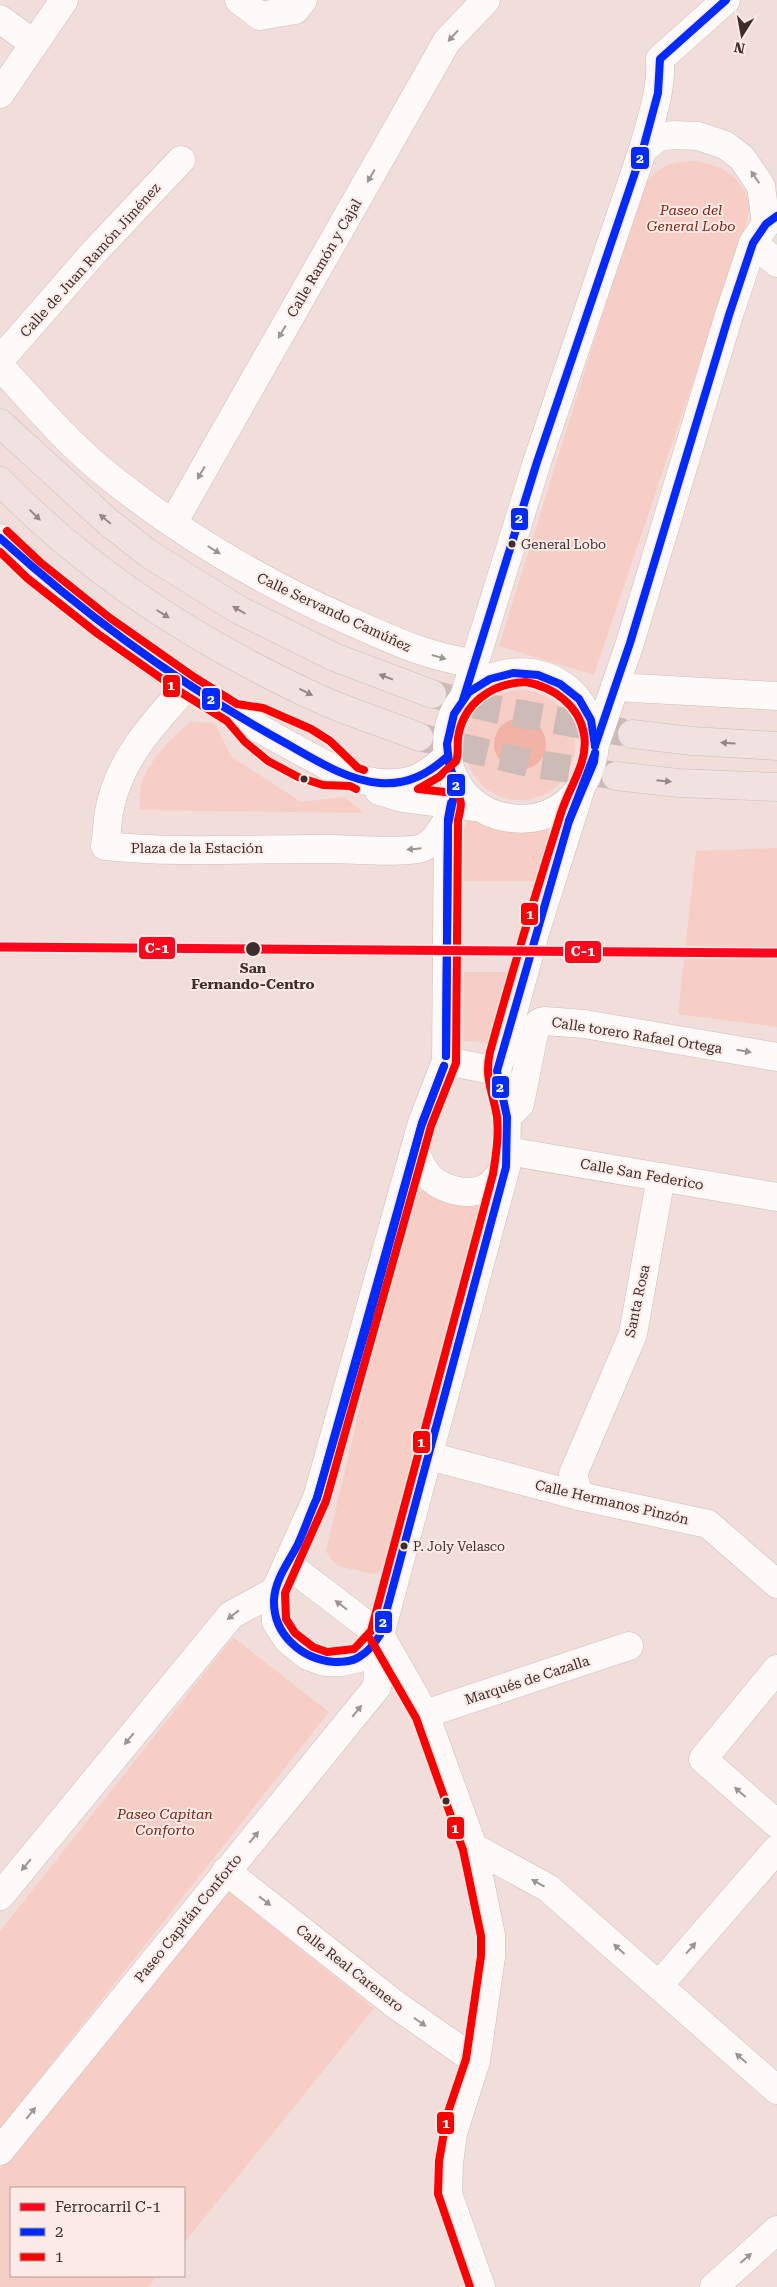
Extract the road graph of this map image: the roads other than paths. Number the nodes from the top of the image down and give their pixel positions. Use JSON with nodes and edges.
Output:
{"nodes":[{"id":1,"x":64,"y":0,"type":"edge"},
{"id":2,"x":239,"y":0,"type":"edge"},
{"id":3,"x":304,"y":0,"type":"edge"},
{"id":4,"x":486,"y":0,"type":"edge"},
{"id":5,"x":726,"y":0,"type":"edge"},
{"id":6,"x":0,"y":19,"type":"edge"},
{"id":7,"x":34,"y":43,"type":"junction"},
{"id":8,"x":0,"y":94,"type":"edge"},
{"id":9,"x":643,"y":149,"type":"junction"},
{"id":10,"x":181,"y":160,"type":"dead end"},
{"id":11,"x":765,"y":228,"type":"edge"},
{"id":12,"x":777,"y":263,"type":"edge"},
{"id":13,"x":0,"y":360,"type":"edge"},
{"id":14,"x":0,"y":366,"type":"edge"},
{"id":15,"x":0,"y":423,"type":"edge"},
{"id":16,"x":0,"y":481,"type":"edge"},
{"id":17,"x":173,"y":523,"type":"junction"},
{"id":18,"x":0,"y":538,"type":"edge"},
{"id":19,"x":473,"y":663,"type":"junction"},
{"id":20,"x":188,"y":685,"type":"junction"},
{"id":21,"x":615,"y":688,"type":"junction"},
{"id":22,"x":432,"y":694,"type":"tunnel mouth"},
{"id":23,"x":777,"y":696,"type":"edge"},
{"id":24,"x":463,"y":700,"type":"junction"},
{"id":25,"x":632,"y":734,"type":"tunnel mouth"},
{"id":26,"x":419,"y":737,"type":"tunnel mouth"},
{"id":27,"x":596,"y":745,"type":"junction"},
{"id":28,"x":777,"y":746,"type":"edge"},
{"id":29,"x":616,"y":776,"type":"tunnel mouth"},
{"id":30,"x":361,"y":780,"type":"junction"},
{"id":31,"x":777,"y":787,"type":"edge"},
{"id":32,"x":451,"y":789,"type":"junction"},
{"id":33,"x":580,"y":791,"type":"junction"},
{"id":34,"x":777,"y":1057,"type":"edge"},
{"id":35,"x":446,"y":1061,"type":"junction"},
{"id":36,"x":497,"y":1071,"type":"junction"},
{"id":37,"x":507,"y":1117,"type":"junction"},
{"id":38,"x":414,"y":1150,"type":"junction"},
{"id":39,"x":506,"y":1159,"type":"junction"},
{"id":40,"x":661,"y":1177,"type":"junction"},
{"id":41,"x":777,"y":1197,"type":"edge"},
{"id":42,"x":429,"y":1456,"type":"junction"},
{"id":43,"x":576,"y":1485,"type":"junction"},
{"id":44,"x":287,"y":1564,"type":"junction"},
{"id":45,"x":777,"y":1584,"type":"edge"},
{"id":46,"x":275,"y":1591,"type":"junction"},
{"id":47,"x":380,"y":1635,"type":"junction"},
{"id":48,"x":629,"y":1646,"type":"dead end"},
{"id":49,"x":777,"y":1669,"type":"edge"},
{"id":50,"x":424,"y":1714,"type":"junction"},
{"id":51,"x":777,"y":1824,"type":"edge"},
{"id":52,"x":473,"y":1847,"type":"junction"},
{"id":53,"x":777,"y":1849,"type":"edge"},
{"id":54,"x":226,"y":1870,"type":"junction"},
{"id":55,"x":0,"y":1896,"type":"edge"},
{"id":56,"x":659,"y":1985,"type":"junction"},
{"id":57,"x":476,"y":2061,"type":"junction"},
{"id":58,"x":777,"y":2090,"type":"edge"},
{"id":59,"x":0,"y":2151,"type":"edge"},
{"id":60,"x":777,"y":2230,"type":"edge"},
{"id":61,"x":481,"y":2287,"type":"edge"},
{"id":62,"x":714,"y":2287,"type":"edge"}],
"edges":[{"from":1,"to":7,"type":"street"},
{"from":2,"to":3,"type":"street"},
{"from":4,"to":17,"type":"street","name":"Calle Ramón y Cajal","one_way":true},
{"from":5,"to":9,"type":"street"},
{"from":6,"to":7,"type":"street"},
{"from":7,"to":8,"type":"street"},
{"from":11,"to":9,"type":"street","one_way":true},
{"from":9,"to":19,"type":"street"},
{"from":10,"to":13,"type":"street","name":"Calle de Juan Ramón Jiménez"},
{"from":11,"to":12,"type":"street"},
{"from":11,"to":21,"type":"street"},
{"from":14,"to":17,"type":"street","name":"Calle Servando Camúñez"},
{"from":22,"to":15,"type":"highway","one_way":true},
{"from":16,"to":26,"type":"highway","one_way":true},
{"from":17,"to":19,"type":"street","name":"Calle Servando Camúñez","one_way":true},
{"from":18,"to":20,"type":"street"},
{"from":19,"to":24,"type":"street"},
{"from":20,"to":30,"type":"street"},
{"from":32,"to":20,"type":"street","name":"Plaza de la Estación","one_way":true},
{"from":21,"to":23,"type":"street"},
{"from":21,"to":27,"type":"street"},
{"from":24,"to":27,"type":"street"},
{"from":24,"to":32,"type":"street"},
{"from":28,"to":25,"type":"highway","one_way":true},
{"from":27,"to":33,"type":"street"},
{"from":29,"to":31,"type":"highway","one_way":true},
{"from":30,"to":32,"type":"street"},
{"from":30,"to":32,"type":"street"},
{"from":32,"to":33,"type":"street"},
{"from":32,"to":35,"type":"street"},
{"from":33,"to":36,"type":"street"},
{"from":37,"to":34,"type":"street","name":"Calle torero Rafael Ortega","one_way":true},
{"from":35,"to":36,"type":"street"},
{"from":35,"to":38,"type":"street"},
{"from":36,"to":37,"type":"street"},
{"from":37,"to":39,"type":"street"},
{"from":38,"to":39,"type":"street"},
{"from":38,"to":44,"type":"street"},
{"from":39,"to":40,"type":"street","name":"Calle San Federico"},
{"from":39,"to":42,"type":"street"},
{"from":40,"to":41,"type":"street","name":"Calle San Federico"},
{"from":40,"to":43,"type":"street","name":"Santa Rosa"},
{"from":42,"to":43,"type":"street","name":"Calle Hermanos Pinzón"},
{"from":42,"to":47,"type":"street"},
{"from":43,"to":45,"type":"street","name":"Calle Hermanos Pinzón"},
{"from":44,"to":46,"type":"street"},
{"from":47,"to":44,"type":"street","one_way":true},
{"from":46,"to":47,"type":"street"},
{"from":46,"to":55,"type":"street","one_way":true},
{"from":47,"to":50,"type":"street"},
{"from":54,"to":47,"type":"street","name":"Paseo Capitán Conforto","one_way":true},
{"from":48,"to":50,"type":"street","name":"Marqués de Cazalla"},
{"from":51,"to":49,"type":"street","one_way":true},
{"from":50,"to":52,"type":"street"},
{"from":56,"to":52,"type":"street","one_way":true},
{"from":52,"to":57,"type":"street"},
{"from":56,"to":53,"type":"street","one_way":true},
{"from":54,"to":57,"type":"street","name":"Calle Real Carenero","one_way":true},
{"from":59,"to":54,"type":"street","name":"Paseo Capitán Conforto","one_way":true},
{"from":58,"to":56,"type":"street","one_way":true},
{"from":57,"to":61,"type":"street"},
{"from":62,"to":60,"type":"street","one_way":true}]}
